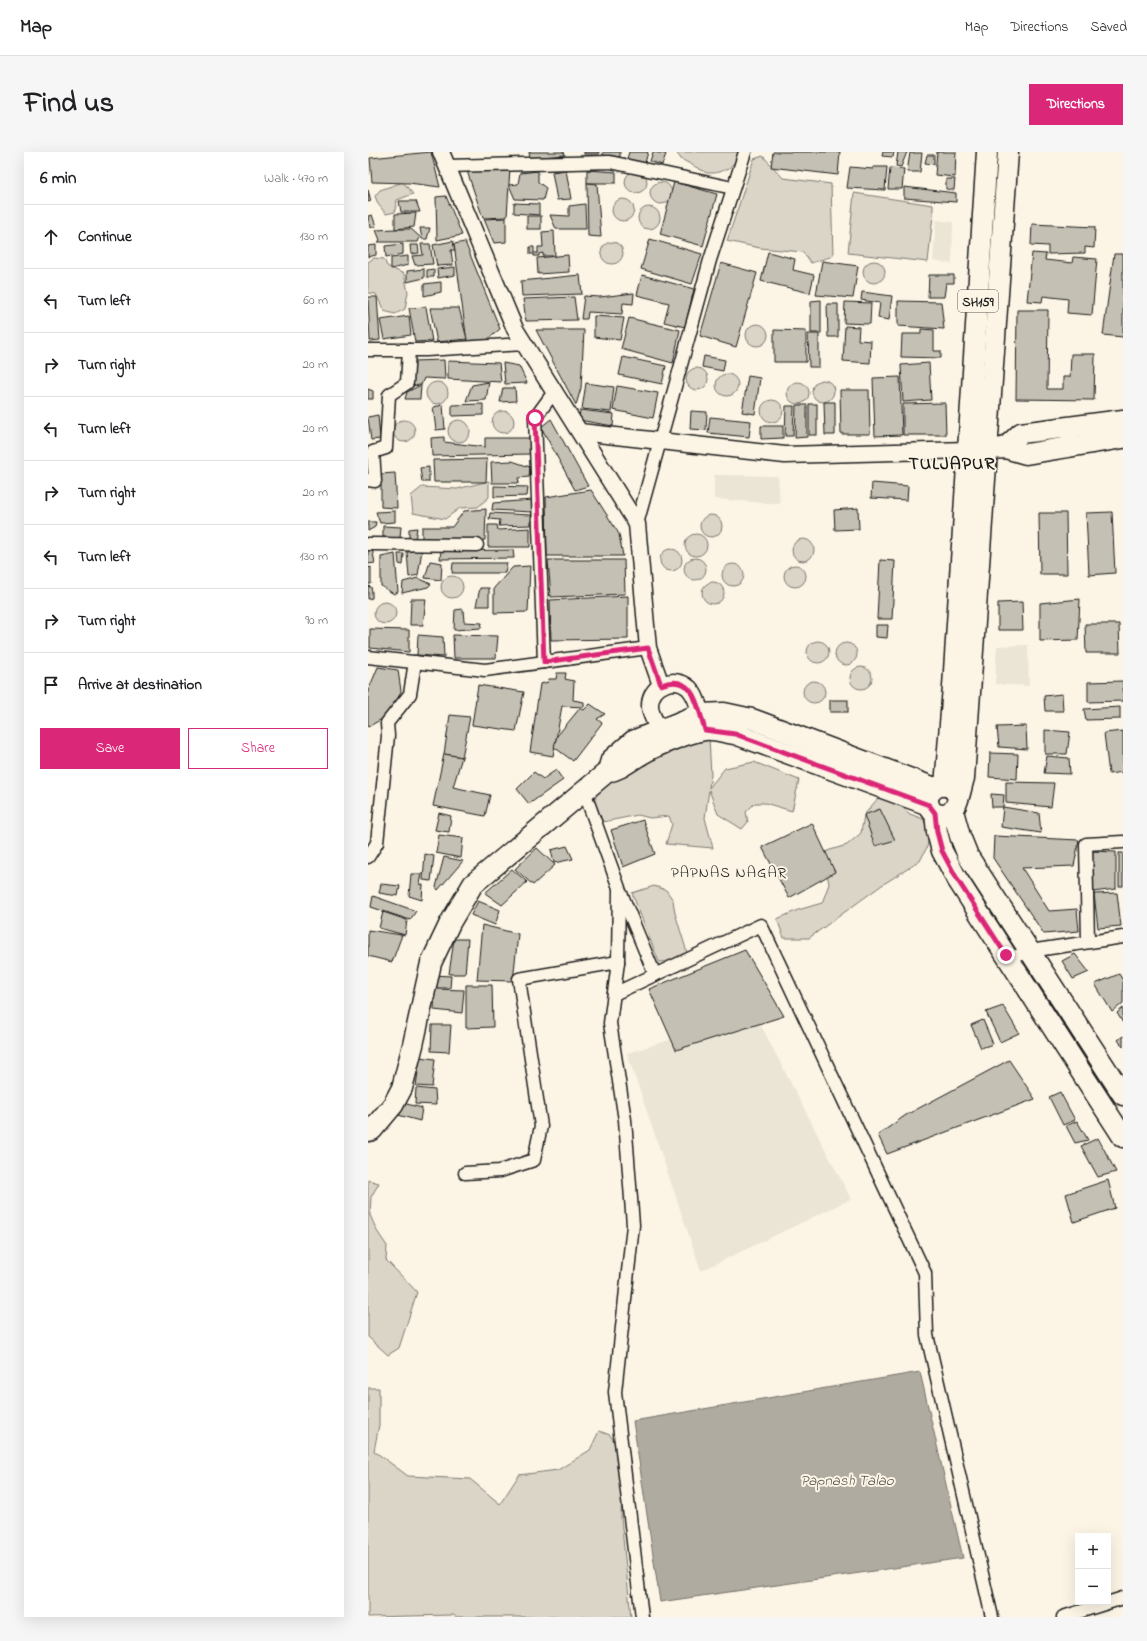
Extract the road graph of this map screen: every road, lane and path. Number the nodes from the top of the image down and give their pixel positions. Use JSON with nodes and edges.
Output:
{"nodes":[{"id":1,"x":745,"y":152,"type":"edge"},
{"id":2,"x":987,"y":152,"type":"edge"},
{"id":3,"x":1008,"y":152,"type":"edge"},
{"id":4,"x":521,"y":158,"type":"edge"},
{"id":5,"x":444,"y":159,"type":"edge"},
{"id":6,"x":733,"y":188,"type":"junction"},
{"id":7,"x":983,"y":212,"type":"junction"},
{"id":8,"x":1004,"y":212,"type":"junction"},
{"id":9,"x":978,"y":292,"type":"junction"},
{"id":10,"x":999,"y":292,"type":"junction"},
{"id":11,"x":525,"y":344,"type":"junction"},
{"id":12,"x":368,"y":350,"type":"edge"},
{"id":13,"x":409,"y":350,"type":"junction"},
{"id":14,"x":551,"y":396,"type":"dead end"},
{"id":15,"x":1123,"y":420,"type":"edge"},
{"id":16,"x":580,"y":432,"type":"junction"},
{"id":17,"x":1123,"y":438,"type":"edge"},
{"id":18,"x":660,"y":441,"type":"junction"},
{"id":19,"x":996,"y":448,"type":"junction"},
{"id":20,"x":968,"y":450,"type":"junction"},
{"id":21,"x":368,"y":480,"type":"edge"},
{"id":22,"x":637,"y":524,"type":"junction"},
{"id":23,"x":368,"y":544,"type":"edge"},
{"id":24,"x":477,"y":545,"type":"dead end"},
{"id":25,"x":966,"y":624,"type":"junction"},
{"id":26,"x":648,"y":648,"type":"junction"},
{"id":27,"x":368,"y":657,"type":"edge"},
{"id":28,"x":415,"y":662,"type":"junction"},
{"id":29,"x":544,"y":662,"type":"junction"},
{"id":30,"x":661,"y":685,"type":"junction"},
{"id":31,"x":703,"y":722,"type":"junction"},
{"id":32,"x":664,"y":735,"type":"junction"},
{"id":33,"x":584,"y":792,"type":"junction"},
{"id":34,"x":942,"y":800,"type":"junction"},
{"id":35,"x":1123,"y":842,"type":"edge"},
{"id":36,"x":368,"y":858,"type":"edge"},
{"id":37,"x":619,"y":888,"type":"junction"},
{"id":38,"x":1123,"y":937,"type":"edge"},
{"id":39,"x":1088,"y":941,"type":"junction"},
{"id":40,"x":1030,"y":951,"type":"junction"},
{"id":41,"x":1009,"y":958,"type":"junction"},
{"id":42,"x":618,"y":962,"type":"junction"},
{"id":43,"x":655,"y":975,"type":"junction"},
{"id":44,"x":614,"y":994,"type":"junction"},
{"id":45,"x":1123,"y":1095,"type":"edge"},
{"id":46,"x":368,"y":1132,"type":"edge"},
{"id":47,"x":1123,"y":1137,"type":"edge"},
{"id":48,"x":465,"y":1174,"type":"dead end"},
{"id":49,"x":1123,"y":1598,"type":"edge"},
{"id":50,"x":642,"y":1617,"type":"edge"},
{"id":51,"x":992,"y":1617,"type":"edge"},
{"id":52,"x":1063,"y":1617,"type":"edge"}],
"edges":[{"from":1,"to":6,"type":"street"},
{"from":2,"to":7,"type":"main road","number":"SH159"},
{"from":3,"to":8,"type":"main road","number":"SH159"},
{"from":4,"to":5,"type":"street"},
{"from":4,"to":6,"type":"street"},
{"from":5,"to":11,"type":"street"},
{"from":6,"to":18,"type":"street"},
{"from":7,"to":8,"type":"main road"},
{"from":7,"to":9,"type":"main road","number":"SH159"},
{"from":8,"to":10,"type":"main road","number":"SH159"},
{"from":9,"to":10,"type":"main road"},
{"from":9,"to":20,"type":"main road","number":"SH159"},
{"from":10,"to":19,"type":"main road","number":"SH159"},
{"from":11,"to":13,"type":"street"},
{"from":11,"to":16,"type":"street"},
{"from":12,"to":13,"type":"street"},
{"from":13,"to":21,"type":"street"},
{"from":14,"to":29,"type":"street"},
{"from":15,"to":19,"type":"main road"},
{"from":16,"to":18,"type":"street"},
{"from":16,"to":22,"type":"street"},
{"from":17,"to":19,"type":"main road"},
{"from":18,"to":20,"type":"street"},
{"from":18,"to":22,"type":"street"},
{"from":19,"to":20,"type":"main road"},
{"from":19,"to":25,"type":"main road"},
{"from":20,"to":25,"type":"main road"},
{"from":22,"to":26,"type":"street"},
{"from":23,"to":24,"type":"street"},
{"from":25,"to":34,"type":"main road"},
{"from":26,"to":29,"type":"street"},
{"from":26,"to":30,"type":"street"},
{"from":27,"to":28,"type":"street"},
{"from":28,"to":29,"type":"street"},
{"from":28,"to":36,"type":"street"},
{"from":30,"to":31,"type":"street"},
{"from":30,"to":32,"type":"street"},
{"from":31,"to":32,"type":"main road"},
{"from":31,"to":34,"type":"main road"},
{"from":32,"to":33,"type":"main road"},
{"from":33,"to":37,"type":"street"},
{"from":33,"to":46,"type":"main road"},
{"from":34,"to":40,"type":"main road"},
{"from":34,"to":41,"type":"main road"},
{"from":35,"to":39,"type":"street"},
{"from":37,"to":42,"type":"street"},
{"from":37,"to":43,"type":"street"},
{"from":38,"to":39,"type":"street"},
{"from":39,"to":40,"type":"street"},
{"from":40,"to":41,"type":"street"},
{"from":40,"to":45,"type":"main road"},
{"from":41,"to":47,"type":"main road"},
{"from":42,"to":44,"type":"street"},
{"from":42,"to":48,"type":"street"},
{"from":43,"to":44,"type":"street"},
{"from":43,"to":51,"type":"street"},
{"from":44,"to":50,"type":"street"},
{"from":49,"to":52,"type":"street"}]}
